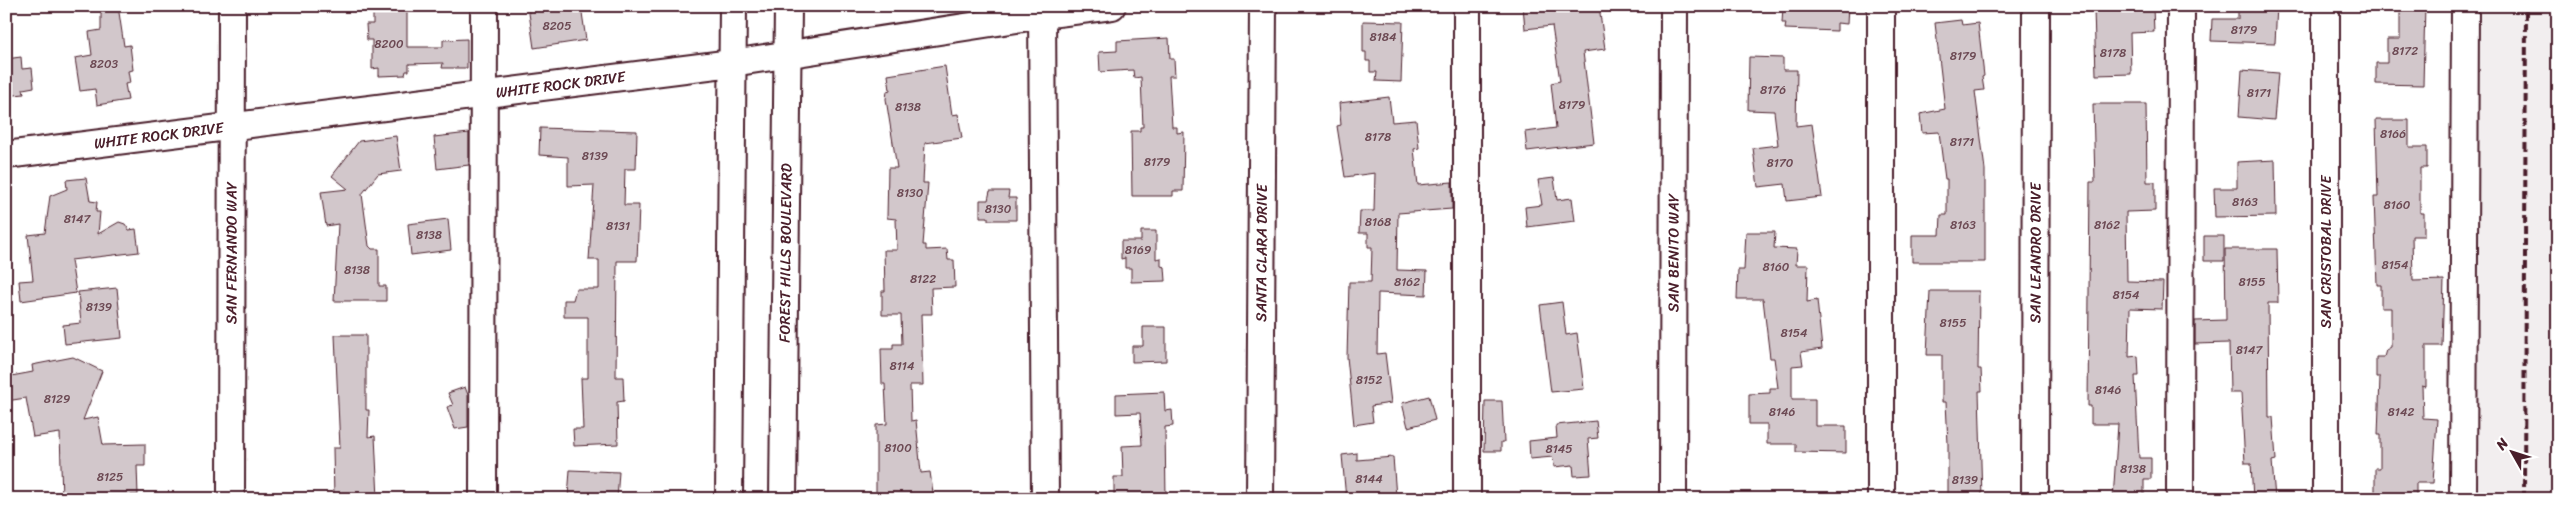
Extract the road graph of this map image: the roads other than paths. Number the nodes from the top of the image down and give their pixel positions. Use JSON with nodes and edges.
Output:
{"nodes":[{"id":1,"x":232,"y":6,"type":"edge"},
{"id":2,"x":484,"y":6,"type":"edge"},
{"id":3,"x":732,"y":6,"type":"edge"},
{"id":4,"x":788,"y":6,"type":"edge"},
{"id":5,"x":1112,"y":6,"type":"edge"},
{"id":6,"x":1263,"y":6,"type":"edge"},
{"id":7,"x":1467,"y":6,"type":"edge"},
{"id":8,"x":1674,"y":6,"type":"edge"},
{"id":9,"x":1881,"y":6,"type":"edge"},
{"id":10,"x":2036,"y":6,"type":"edge"},
{"id":11,"x":2181,"y":6,"type":"edge"},
{"id":12,"x":2326,"y":6,"type":"edge"},
{"id":13,"x":2465,"y":6,"type":"edge"},
{"id":14,"x":1042,"y":10,"type":"edge"},
{"id":15,"x":788,"y":53,"type":"junction"},
{"id":16,"x":732,"y":63,"type":"junction"},
{"id":17,"x":484,"y":95,"type":"junction"},
{"id":18,"x":232,"y":128,"type":"junction"},
{"id":19,"x":6,"y":155,"type":"edge"},
{"id":20,"x":230,"y":499,"type":"edge"},
{"id":21,"x":483,"y":499,"type":"edge"},
{"id":22,"x":730,"y":499,"type":"edge"},
{"id":23,"x":783,"y":499,"type":"edge"},
{"id":24,"x":1045,"y":499,"type":"edge"},
{"id":25,"x":1260,"y":499,"type":"edge"},
{"id":26,"x":1467,"y":499,"type":"edge"},
{"id":27,"x":1673,"y":499,"type":"edge"},
{"id":28,"x":1881,"y":499,"type":"edge"},
{"id":29,"x":2035,"y":499,"type":"edge"},
{"id":30,"x":2180,"y":499,"type":"edge"},
{"id":31,"x":2326,"y":499,"type":"edge"},
{"id":32,"x":2463,"y":499,"type":"edge"}],
"edges":[{"from":1,"to":18,"type":"street","name":"SAN FERNANDO WAY"},
{"from":2,"to":17,"type":"street"},
{"from":3,"to":16,"type":"street"},
{"from":4,"to":15,"type":"street","name":"FOREST HILLS BOULEVARD"},
{"from":5,"to":14,"type":"street","name":"WHITE ROCK DRIVE"},
{"from":6,"to":25,"type":"street","name":"SANTA CLARA DRIVE"},
{"from":7,"to":26,"type":"street"},
{"from":8,"to":27,"type":"street","name":"SAN BENITO WAY"},
{"from":9,"to":28,"type":"street"},
{"from":10,"to":29,"type":"street","name":"SAN LEANDRO DRIVE"},
{"from":11,"to":30,"type":"street"},
{"from":12,"to":31,"type":"street","name":"SAN CRISTOBAL DRIVE"},
{"from":13,"to":32,"type":"street"},
{"from":14,"to":15,"type":"street","name":"WHITE ROCK DRIVE"},
{"from":14,"to":24,"type":"street"},
{"from":15,"to":16,"type":"street","name":"WHITE ROCK DRIVE"},
{"from":15,"to":23,"type":"street","name":"FOREST HILLS BOULEVARD"},
{"from":16,"to":17,"type":"street","name":"WHITE ROCK DRIVE"},
{"from":16,"to":22,"type":"street"},
{"from":17,"to":18,"type":"street","name":"WHITE ROCK DRIVE"},
{"from":17,"to":21,"type":"street"},
{"from":18,"to":19,"type":"street","name":"WHITE ROCK DRIVE"},
{"from":18,"to":20,"type":"street","name":"SAN FERNANDO WAY"}]}
